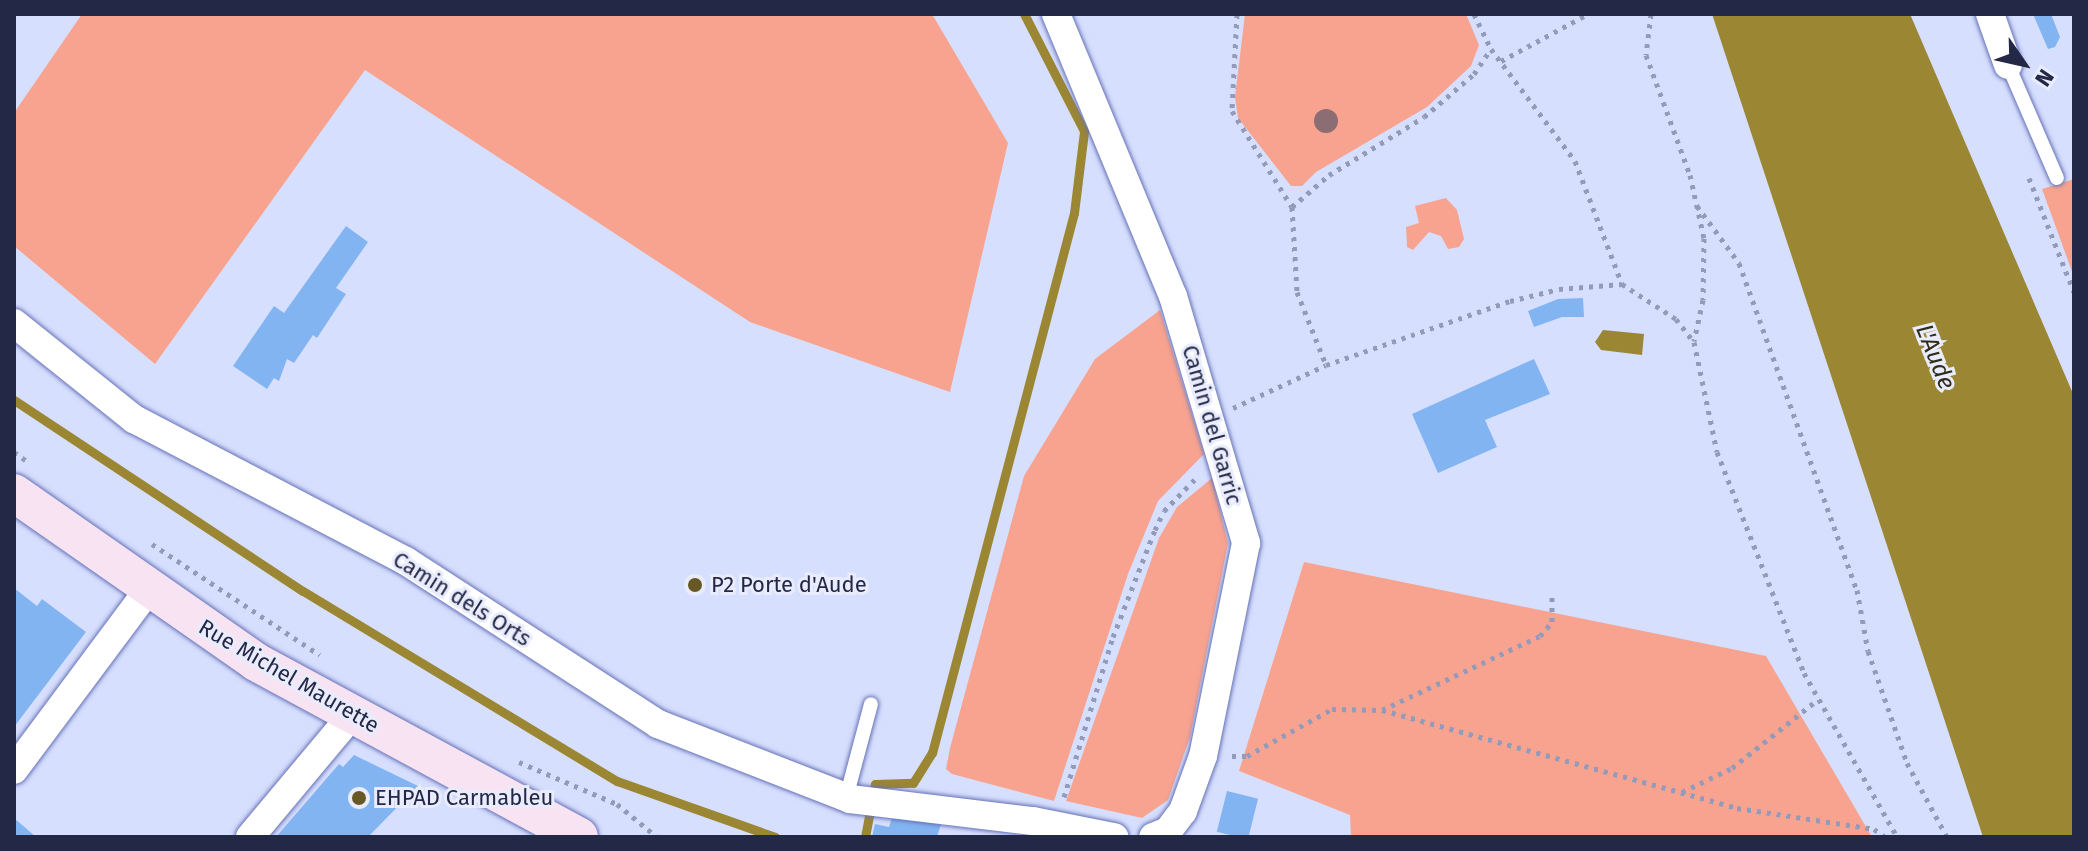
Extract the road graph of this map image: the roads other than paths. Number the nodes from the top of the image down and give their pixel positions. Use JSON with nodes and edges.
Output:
{"nodes":[{"id":1,"x":1056,"y":14,"type":"edge"},
{"id":2,"x":1990,"y":14,"type":"edge"},
{"id":3,"x":2008,"y":65,"type":"joint"},
{"id":4,"x":2057,"y":178,"type":"dead end"},
{"id":5,"x":14,"y":323,"type":"edge"},
{"id":6,"x":22,"y":478,"type":"edge"},
{"id":7,"x":148,"y":590,"type":"junction"},
{"id":8,"x":871,"y":704,"type":"dead end"},
{"id":9,"x":352,"y":715,"type":"junction"},
{"id":10,"x":14,"y":770,"type":"edge"},
{"id":11,"x":848,"y":798,"type":"junction"},
{"id":12,"x":1039,"y":828,"type":"edge"},
{"id":13,"x":250,"y":837,"type":"edge"},
{"id":14,"x":579,"y":837,"type":"edge"},
{"id":15,"x":1114,"y":837,"type":"edge"},
{"id":16,"x":1153,"y":837,"type":"edge"}],
"edges":[{"from":1,"to":16,"type":"street","name":"Camin del Garric"},
{"from":2,"to":3,"type":"street"},
{"from":3,"to":4,"type":"lane"},
{"from":5,"to":11,"type":"street","name":"Camin dels Orts"},
{"from":6,"to":7,"type":"main road","name":"Rue Michel Maurette"},
{"from":7,"to":9,"type":"main road","name":"Rue Michel Maurette"},
{"from":7,"to":10,"type":"street"},
{"from":8,"to":11,"type":"lane"},
{"from":9,"to":13,"type":"street"},
{"from":9,"to":14,"type":"main road","name":"Rue Michel Maurette"},
{"from":11,"to":12,"type":"street","name":"Camin dels Orts"},
{"from":12,"to":15,"type":"street"}]}
